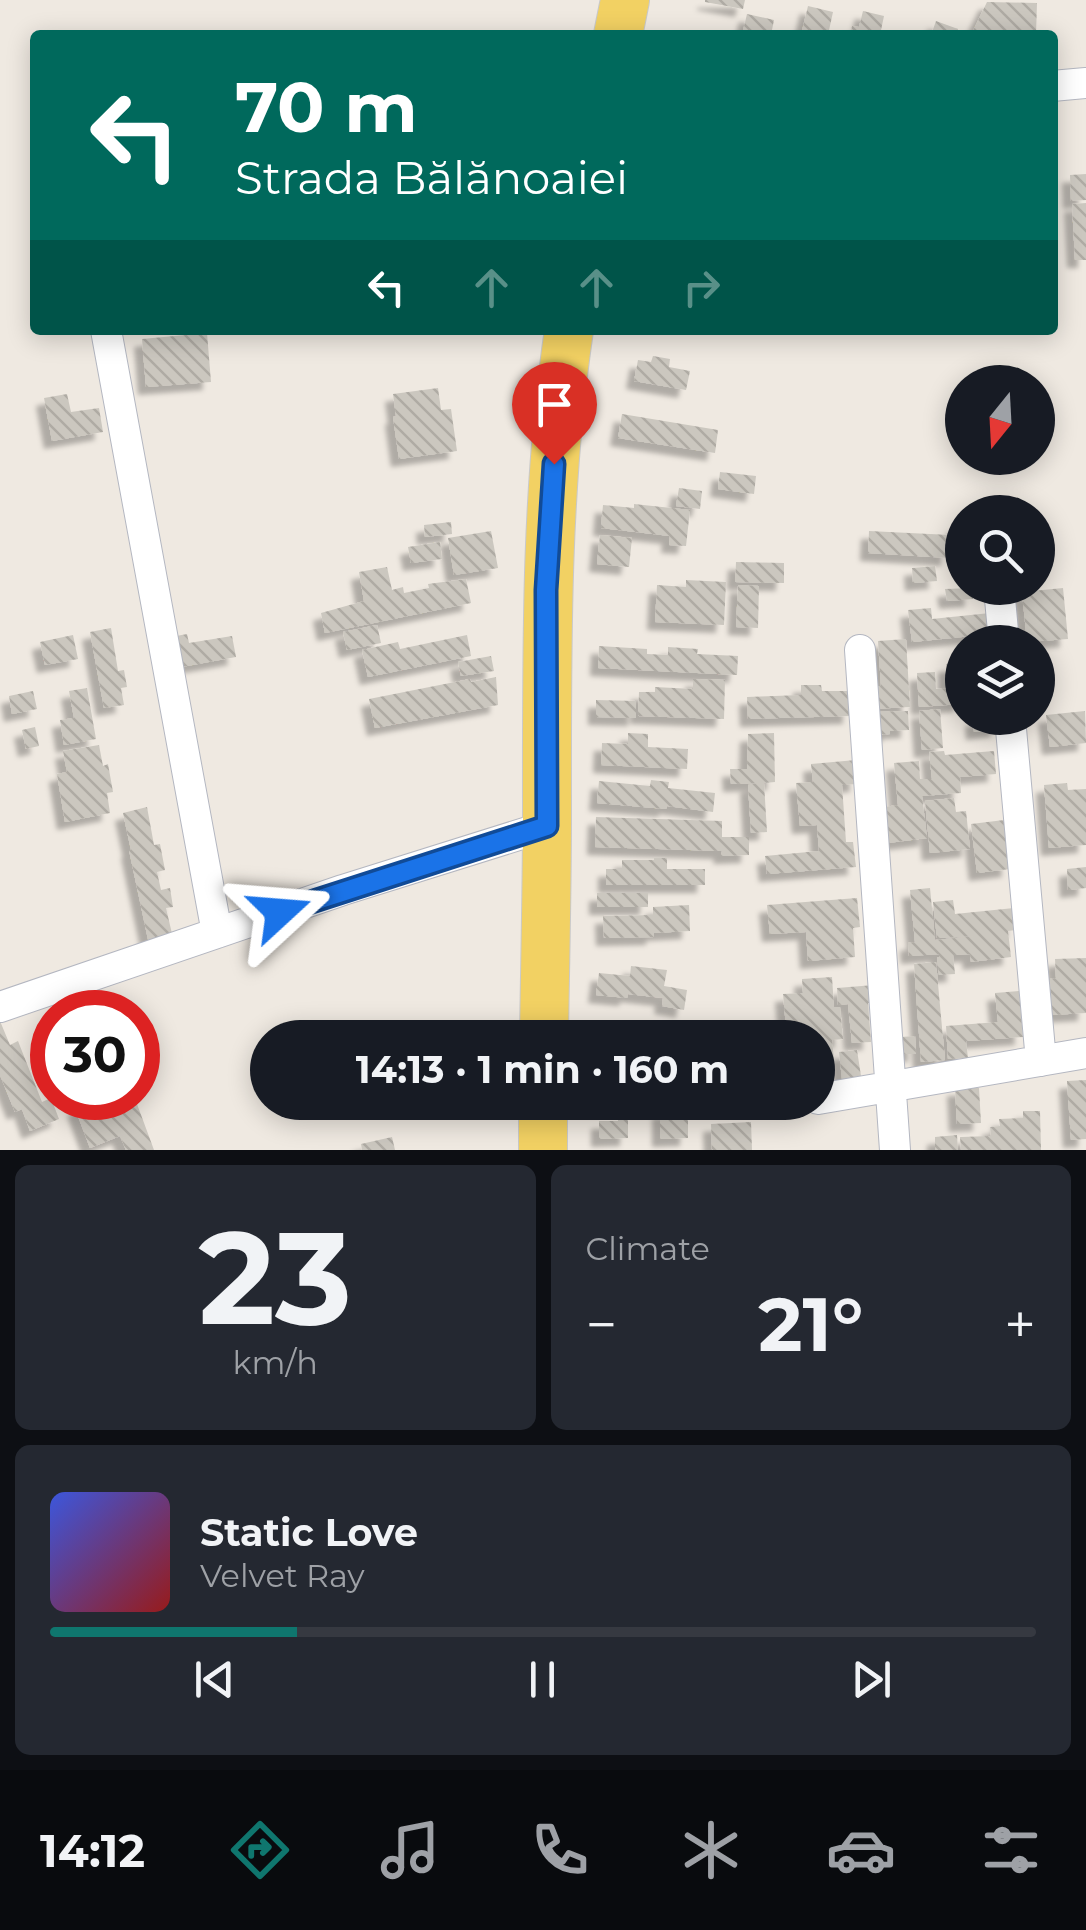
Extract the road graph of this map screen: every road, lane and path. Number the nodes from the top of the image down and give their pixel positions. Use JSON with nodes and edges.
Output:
{"nodes":[{"id":1,"x":625,"y":0,"type":"edge"},
{"id":2,"x":619,"y":30,"type":"edge"},
{"id":3,"x":1086,"y":82,"type":"edge"},
{"id":4,"x":1058,"y":85,"type":"edge"},
{"id":5,"x":107,"y":335,"type":"edge"},
{"id":6,"x":568,"y":335,"type":"edge"},
{"id":7,"x":860,"y":650,"type":"dead end"},
{"id":8,"x":1012,"y":735,"type":"edge"},
{"id":9,"x":547,"y":826,"type":"junction"},
{"id":10,"x":217,"y":933,"type":"junction"},
{"id":11,"x":1,"y":1000,"type":"edge"},
{"id":12,"x":544,"y":1020,"type":"edge"},
{"id":13,"x":1086,"y":1053,"type":"edge"},
{"id":14,"x":1041,"y":1061,"type":"junction"},
{"id":15,"x":890,"y":1087,"type":"junction"},
{"id":16,"x":835,"y":1096,"type":"edge"},
{"id":17,"x":543,"y":1120,"type":"edge"},
{"id":18,"x":544,"y":1150,"type":"edge"},
{"id":19,"x":895,"y":1150,"type":"edge"}],
"edges":[{"from":1,"to":2,"type":"main road"},
{"from":3,"to":4,"type":"street"},
{"from":5,"to":10,"type":"street"},
{"from":6,"to":9,"type":"main road"},
{"from":7,"to":15,"type":"street"},
{"from":8,"to":14,"type":"street"},
{"from":9,"to":10,"type":"street"},
{"from":9,"to":12,"type":"main road"},
{"from":10,"to":11,"type":"street"},
{"from":13,"to":14,"type":"street"},
{"from":14,"to":15,"type":"street"},
{"from":15,"to":16,"type":"street"},
{"from":15,"to":19,"type":"street"},
{"from":17,"to":18,"type":"main road"}]}
